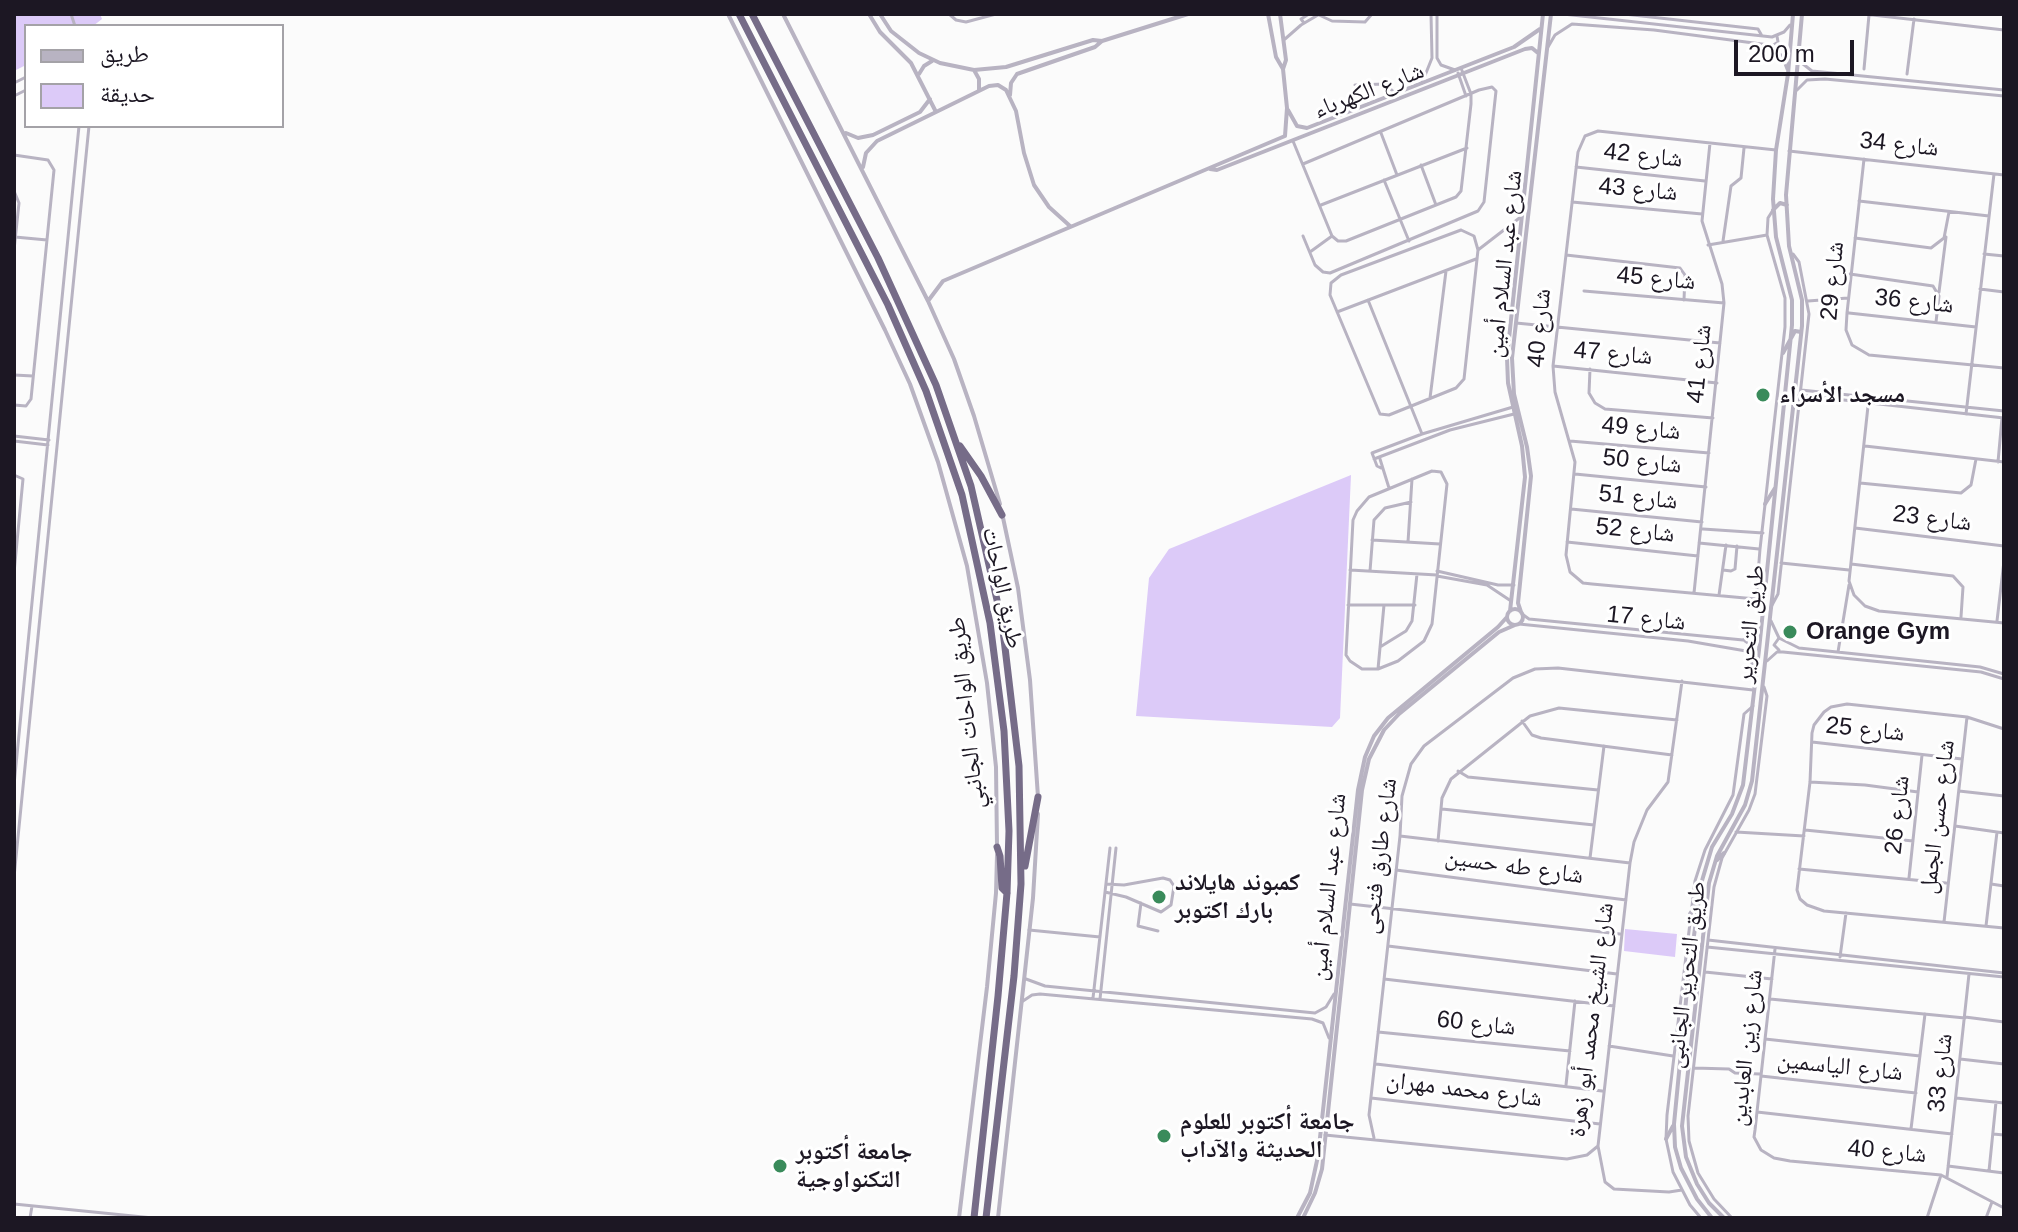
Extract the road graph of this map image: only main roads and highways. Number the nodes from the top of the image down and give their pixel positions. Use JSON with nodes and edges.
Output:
{"nodes":[{"id":1,"x":739,"y":14,"type":"edge"},
{"id":2,"x":752,"y":14,"type":"edge"},
{"id":3,"x":955,"y":438,"type":"junction"},
{"id":4,"x":1002,"y":515,"type":"road end"},
{"id":5,"x":1038,"y":797,"type":"road end"},
{"id":6,"x":997,"y":847,"type":"road end"},
{"id":7,"x":1021,"y":884,"type":"junction"},
{"id":8,"x":1007,"y":893,"type":"junction"},
{"id":9,"x":988,"y":1087,"type":"junction"},
{"id":10,"x":1000,"y":1090,"type":"junction"},
{"id":11,"x":986,"y":1107,"type":"junction"},
{"id":12,"x":998,"y":1107,"type":"junction"},
{"id":13,"x":974,"y":1218,"type":"edge"},
{"id":14,"x":986,"y":1218,"type":"edge"}],
"edges":[{"from":1,"to":8,"type":"highway","name":"طريق الواحات"},
{"from":2,"to":3,"type":"highway","name":"طريق الواحات"},
{"from":3,"to":4,"type":"highway"},
{"from":3,"to":7,"type":"highway","name":"طريق الواحات"},
{"from":5,"to":7,"type":"highway"},
{"from":6,"to":8,"type":"highway"},
{"from":7,"to":10,"type":"highway","name":"طريق الواحات"},
{"from":8,"to":9,"type":"highway","name":"طريق الواحات"},
{"from":9,"to":10,"type":"highway"},
{"from":9,"to":11,"type":"highway","name":"طريق الواحات"},
{"from":10,"to":12,"type":"highway","name":"طريق الواحات"},
{"from":11,"to":12,"type":"highway"},
{"from":11,"to":13,"type":"highway","name":"طريق الواحات"},
{"from":12,"to":14,"type":"highway","name":"طريق الواحات"}]}
